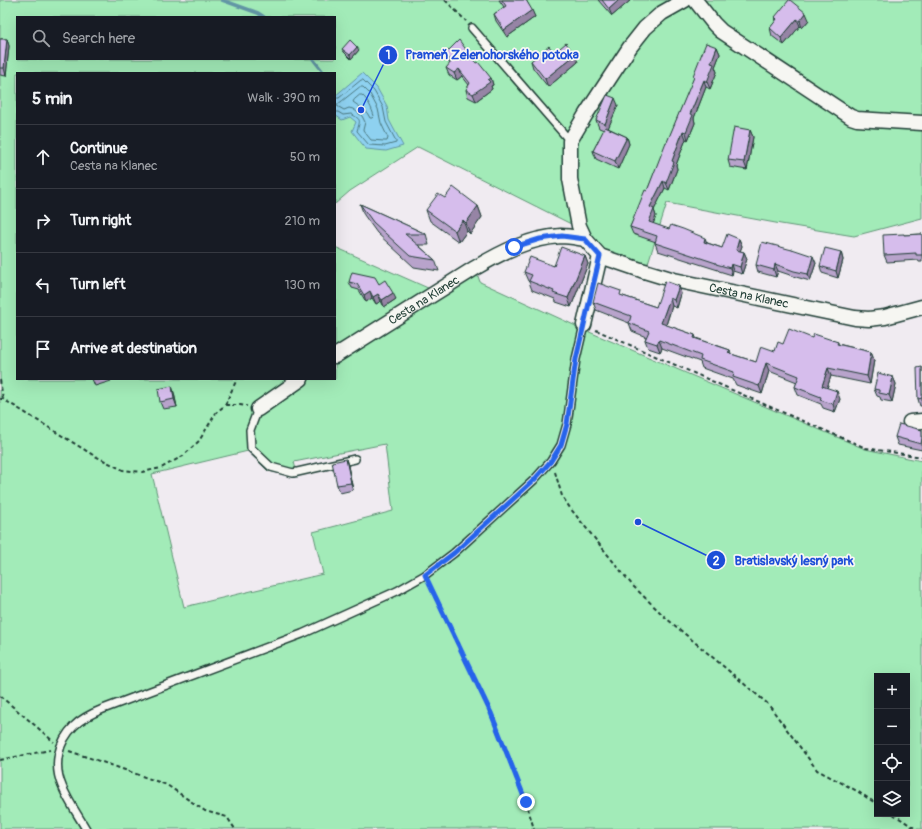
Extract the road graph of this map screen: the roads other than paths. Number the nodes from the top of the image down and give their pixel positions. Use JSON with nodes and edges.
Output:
{"nodes":[{"id":1,"x":695,"y":0,"type":"edge"},
{"id":2,"x":679,"y":1,"type":"edge"},
{"id":3,"x":472,"y":28,"type":"road end"},
{"id":4,"x":922,"y":123,"type":"edge"},
{"id":5,"x":570,"y":141,"type":"junction"},
{"id":6,"x":585,"y":239,"type":"junction"},
{"id":7,"x":600,"y":256,"type":"junction"},
{"id":8,"x":922,"y":307,"type":"edge"},
{"id":9,"x":584,"y":325,"type":"joint"},
{"id":10,"x":336,"y":355,"type":"edge"},
{"id":11,"x":300,"y":380,"type":"edge"},
{"id":12,"x":258,"y":409,"type":"joint"},
{"id":13,"x":355,"y":459,"type":"dead end"},
{"id":14,"x":86,"y":829,"type":"edge"}],
"edges":[{"from":1,"to":4,"type":"street"},
{"from":2,"to":5,"type":"street"},
{"from":3,"to":5,"type":"lane"},
{"from":5,"to":6,"type":"street","name":"Cesta na Klanec"},
{"from":6,"to":7,"type":"street","name":"Cesta na Klanec"},
{"from":6,"to":10,"type":"street","name":"Cesta na Klanec"},
{"from":7,"to":8,"type":"street","name":"Cesta na Klanec"},
{"from":7,"to":9,"type":"street"},
{"from":9,"to":14,"type":"lane"},
{"from":11,"to":12,"type":"street"},
{"from":12,"to":13,"type":"lane"}]}
